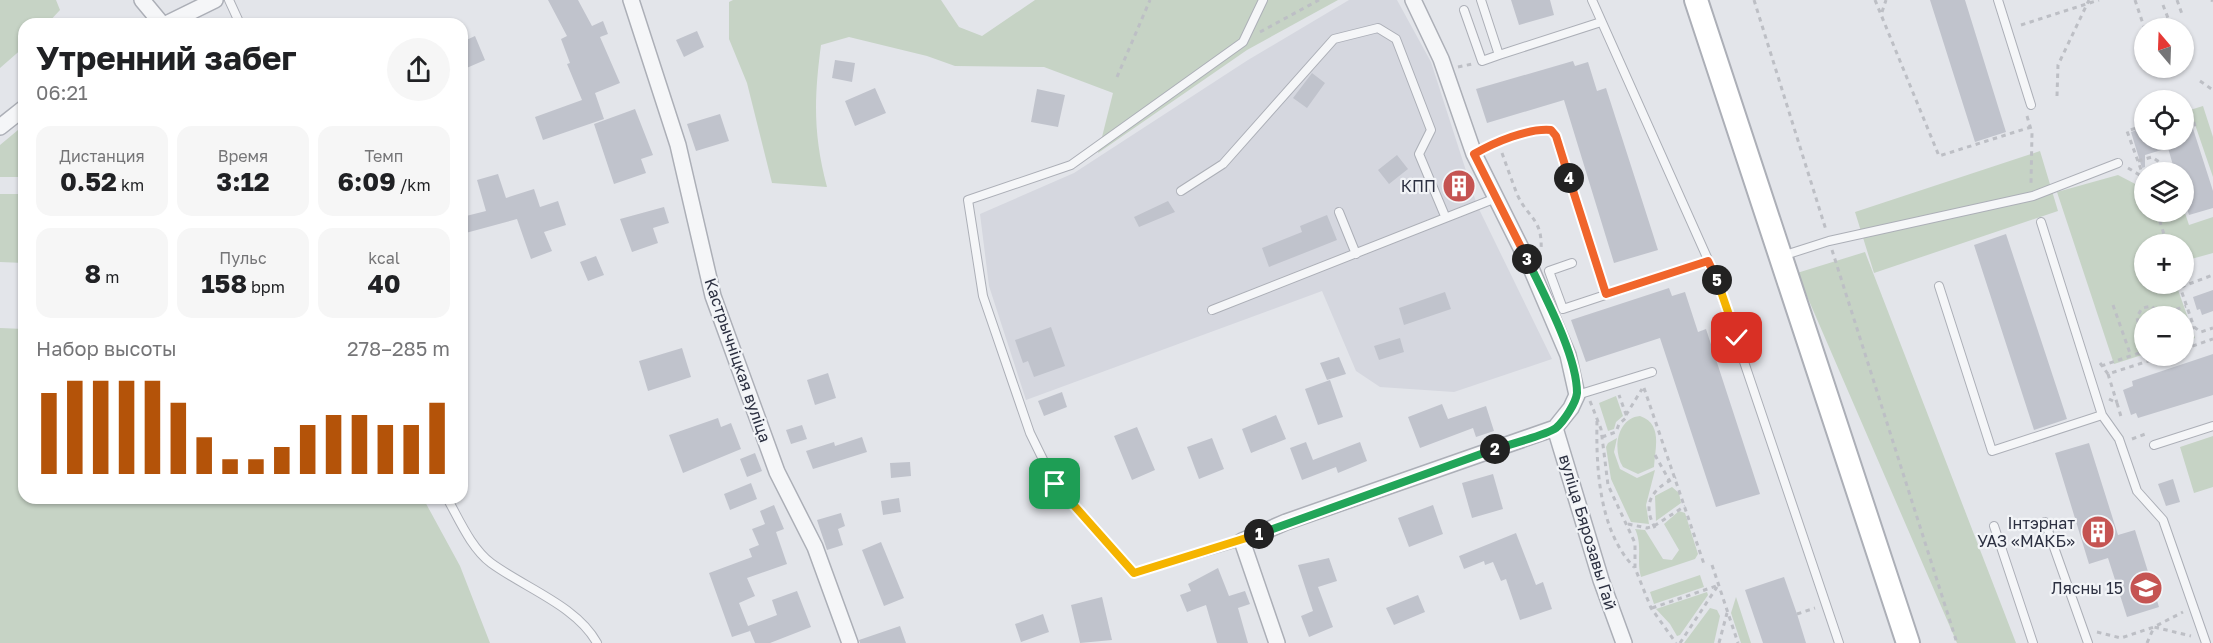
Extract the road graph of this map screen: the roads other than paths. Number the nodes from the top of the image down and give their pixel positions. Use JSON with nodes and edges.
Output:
{"nodes":[{"id":1,"x":141,"y":0,"type":"edge"},
{"id":2,"x":215,"y":0,"type":"edge"},
{"id":3,"x":229,"y":0,"type":"edge"},
{"id":4,"x":631,"y":0,"type":"edge"},
{"id":5,"x":1263,"y":0,"type":"edge"},
{"id":6,"x":1413,"y":0,"type":"edge"},
{"id":7,"x":1482,"y":0,"type":"edge"},
{"id":8,"x":1592,"y":0,"type":"edge"},
{"id":9,"x":1696,"y":0,"type":"edge"},
{"id":10,"x":1998,"y":0,"type":"edge"},
{"id":11,"x":1464,"y":10,"type":"dead end"},
{"id":12,"x":163,"y":18,"type":"edge"},
{"id":13,"x":179,"y":18,"type":"edge"},
{"id":14,"x":237,"y":18,"type":"edge"},
{"id":15,"x":1601,"y":22,"type":"junction"},
{"id":16,"x":1499,"y":55,"type":"junction"},
{"id":17,"x":2028,"y":107,"type":"road end"},
{"id":18,"x":18,"y":113,"type":"edge"},
{"id":19,"x":0,"y":127,"type":"edge"},
{"id":20,"x":1474,"y":154,"type":"junction"},
{"id":21,"x":2118,"y":163,"type":"road end"},
{"id":22,"x":1181,"y":190,"type":"dead end"},
{"id":23,"x":1497,"y":197,"type":"junction"},
{"id":24,"x":1339,"y":212,"type":"dead end"},
{"id":25,"x":1445,"y":216,"type":"junction"},
{"id":26,"x":2041,"y":222,"type":"dead end"},
{"id":27,"x":1356,"y":254,"type":"junction"},
{"id":28,"x":1781,"y":256,"type":"junction"},
{"id":29,"x":1708,"y":261,"type":"junction"},
{"id":30,"x":1572,"y":263,"type":"dead end"},
{"id":31,"x":1939,"y":286,"type":"dead end"},
{"id":32,"x":1606,"y":294,"type":"junction"},
{"id":33,"x":1212,"y":310,"type":"dead end"},
{"id":34,"x":1652,"y":372,"type":"dead end"},
{"id":35,"x":1577,"y":395,"type":"junction"},
{"id":36,"x":2102,"y":415,"type":"junction"},
{"id":37,"x":2213,"y":426,"type":"edge"},
{"id":38,"x":1555,"y":428,"type":"junction"},
{"id":39,"x":2154,"y":445,"type":"dead end"},
{"id":40,"x":450,"y":504,"type":"edge"},
{"id":41,"x":2045,"y":522,"type":"dead end"},
{"id":42,"x":1994,"y":526,"type":"dead end"},
{"id":43,"x":1242,"y":541,"type":"junction"},
{"id":44,"x":597,"y":643,"type":"edge"},
{"id":45,"x":850,"y":643,"type":"edge"},
{"id":46,"x":1277,"y":643,"type":"edge"},
{"id":47,"x":1624,"y":643,"type":"edge"},
{"id":48,"x":1839,"y":643,"type":"edge"},
{"id":49,"x":1908,"y":643,"type":"edge"},
{"id":50,"x":2033,"y":643,"type":"edge"},
{"id":51,"x":2088,"y":643,"type":"edge"},
{"id":52,"x":2206,"y":643,"type":"edge"}],
"edges":[{"from":1,"to":12,"type":"street"},
{"from":2,"to":13,"type":"street"},
{"from":3,"to":14,"type":"lane"},
{"from":4,"to":45,"type":"street","name":"Кастрычніцкая вуліца"},
{"from":5,"to":43,"type":"lane"},
{"from":6,"to":20,"type":"street"},
{"from":7,"to":16,"type":"lane"},
{"from":8,"to":15,"type":"lane"},
{"from":9,"to":28,"type":"main road"},
{"from":10,"to":17,"type":"lane"},
{"from":11,"to":16,"type":"lane"},
{"from":15,"to":16,"type":"lane"},
{"from":15,"to":29,"type":"lane"},
{"from":18,"to":19,"type":"street"},
{"from":20,"to":23,"type":"street"},
{"from":20,"to":32,"type":"lane"},
{"from":21,"to":28,"type":"lane"},
{"from":22,"to":25,"type":"lane"},
{"from":23,"to":25,"type":"lane"},
{"from":23,"to":35,"type":"street"},
{"from":24,"to":27,"type":"lane"},
{"from":25,"to":27,"type":"lane"},
{"from":26,"to":36,"type":"lane"},
{"from":27,"to":33,"type":"lane"},
{"from":28,"to":49,"type":"main road"},
{"from":29,"to":32,"type":"lane"},
{"from":29,"to":48,"type":"lane"},
{"from":30,"to":32,"type":"lane"},
{"from":31,"to":36,"type":"lane"},
{"from":34,"to":35,"type":"lane"},
{"from":35,"to":38,"type":"street"},
{"from":36,"to":52,"type":"lane"},
{"from":37,"to":39,"type":"lane"},
{"from":38,"to":43,"type":"street"},
{"from":38,"to":47,"type":"street","name":"вуліца Бярозавы Гай"},
{"from":40,"to":44,"type":"lane"},
{"from":41,"to":51,"type":"lane"},
{"from":42,"to":50,"type":"lane"},
{"from":43,"to":46,"type":"street"}]}
